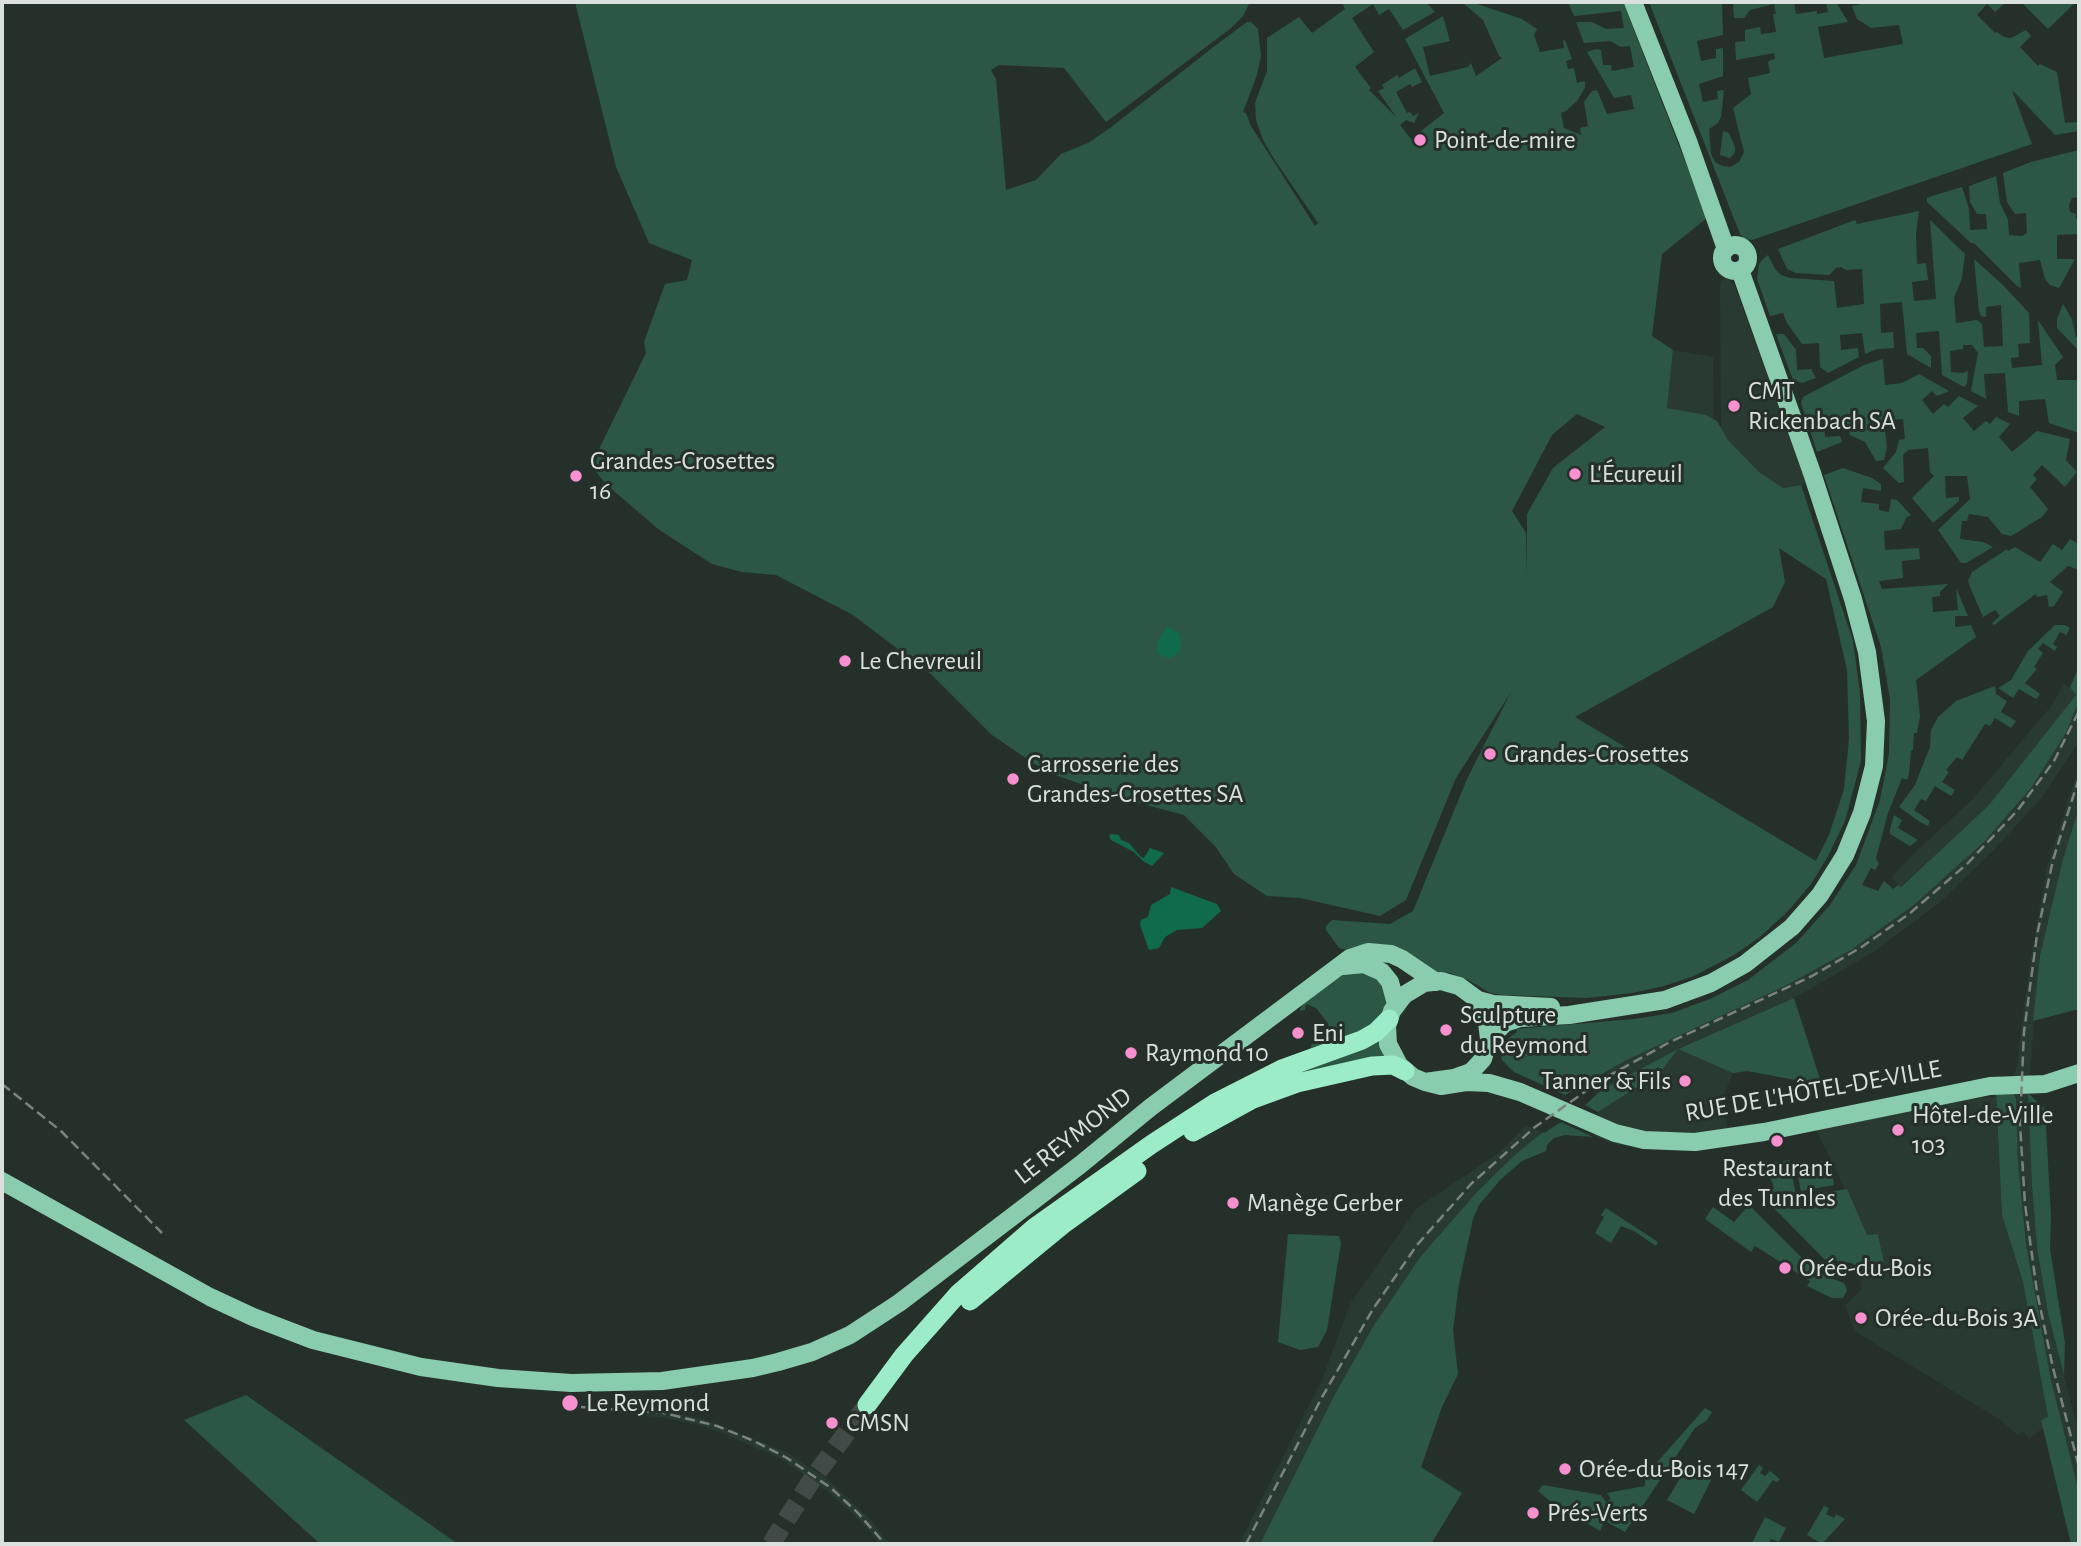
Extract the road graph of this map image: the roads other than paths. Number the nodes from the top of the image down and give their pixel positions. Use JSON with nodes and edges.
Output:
{"nodes":[{"id":1,"x":1633,"y":2,"type":"edge"},
{"id":2,"x":1640,"y":2,"type":"edge"},
{"id":3,"x":1732,"y":247,"type":"junction"},
{"id":4,"x":1339,"y":966,"type":"junction"},
{"id":5,"x":1436,"y":982,"type":"junction"},
{"id":6,"x":1478,"y":1000,"type":"junction"},
{"id":7,"x":1589,"y":1011,"type":"junction"},
{"id":8,"x":1392,"y":1012,"type":"junction"},
{"id":9,"x":1487,"y":1046,"type":"junction"},
{"id":10,"x":1405,"y":1071,"type":"junction"},
{"id":11,"x":2079,"y":1073,"type":"edge"},
{"id":12,"x":1425,"y":1082,"type":"junction"},
{"id":13,"x":1520,"y":1092,"type":"junction"},
{"id":14,"x":2,"y":1181,"type":"edge"}],
"edges":[{"from":1,"to":3,"type":"main road"},
{"from":2,"to":3,"type":"main road"},
{"from":3,"to":7,"type":"main road"},
{"from":4,"to":5,"type":"main road","name":"LE REYMOND"},
{"from":4,"to":8,"type":"main road"},
{"from":4,"to":14,"type":"main road","name":"LE REYMOND"},
{"from":5,"to":6,"type":"main road"},
{"from":5,"to":8,"type":"main road"},
{"from":6,"to":7,"type":"main road"},
{"from":6,"to":9,"type":"main road"},
{"from":7,"to":9,"type":"main road"},
{"from":8,"to":10,"type":"main road"},
{"from":8,"to":10,"type":"highway"},
{"from":9,"to":12,"type":"main road"},
{"from":9,"to":13,"type":"main road","name":"RUE DE L'HÔTEL-DE-VILLE"},
{"from":10,"to":12,"type":"main road"},
{"from":11,"to":13,"type":"main road","name":"RUE DE L'HÔTEL-DE-VILLE"},
{"from":12,"to":13,"type":"main road","name":"RUE DE L'HÔTEL-DE-VILLE"}]}
